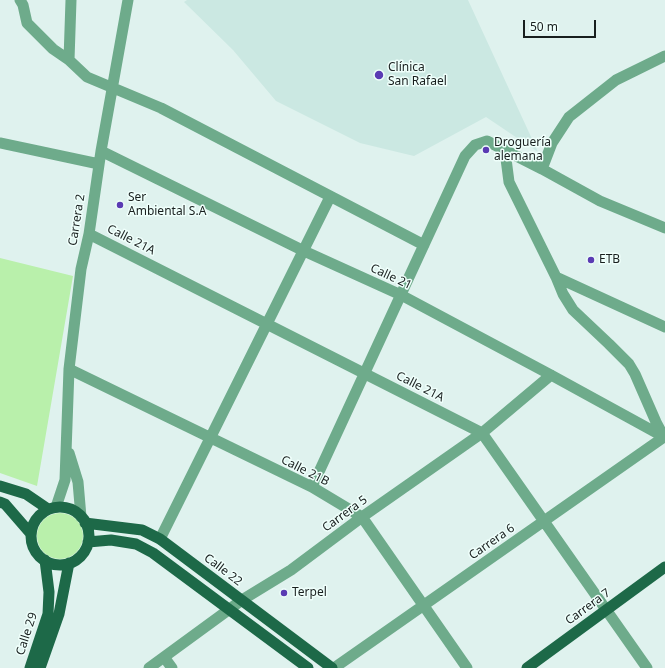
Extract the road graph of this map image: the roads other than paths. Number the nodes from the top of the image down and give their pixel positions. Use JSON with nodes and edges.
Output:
{"nodes":[{"id":1,"x":20,"y":0,"type":"edge"},
{"id":2,"x":71,"y":0,"type":"edge"},
{"id":3,"x":128,"y":0,"type":"edge"},
{"id":4,"x":665,"y":56,"type":"edge"},
{"id":5,"x":69,"y":60,"type":"junction"},
{"id":6,"x":112,"y":89,"type":"junction"},
{"id":7,"x":0,"y":143,"type":"edge"},
{"id":8,"x":101,"y":151,"type":"junction"},
{"id":9,"x":505,"y":151,"type":"junction"},
{"id":10,"x":99,"y":164,"type":"junction"},
{"id":11,"x":542,"y":169,"type":"junction"},
{"id":12,"x":330,"y":197,"type":"junction"},
{"id":13,"x":665,"y":228,"type":"edge"},
{"id":14,"x":89,"y":234,"type":"junction"},
{"id":15,"x":424,"y":245,"type":"junction"},
{"id":16,"x":304,"y":251,"type":"junction"},
{"id":17,"x":556,"y":277,"type":"junction"},
{"id":18,"x":401,"y":295,"type":"junction"},
{"id":19,"x":268,"y":324,"type":"junction"},
{"id":20,"x":665,"y":327,"type":"edge"},
{"id":21,"x":69,"y":369,"type":"junction"},
{"id":22,"x":364,"y":373,"type":"junction"},
{"id":23,"x":551,"y":374,"type":"junction"},
{"id":24,"x":482,"y":433,"type":"junction"},
{"id":25,"x":665,"y":437,"type":"edge"},
{"id":26,"x":211,"y":438,"type":"junction"},
{"id":27,"x":67,"y":446,"type":"junction"},
{"id":28,"x":0,"y":486,"type":"edge"},
{"id":29,"x":312,"y":488,"type":"junction"},
{"id":30,"x":0,"y":502,"type":"edge"},
{"id":31,"x":52,"y":508,"type":"junction"},
{"id":32,"x":362,"y":517,"type":"junction"},
{"id":33,"x":83,"y":520,"type":"junction"},
{"id":34,"x":544,"y":521,"type":"junction"},
{"id":35,"x":31,"y":534,"type":"junction"},
{"id":36,"x":160,"y":539,"type":"junction"},
{"id":37,"x":88,"y":542,"type":"junction"},
{"id":38,"x":45,"y":560,"type":"junction"},
{"id":39,"x":69,"y":563,"type":"junction"},
{"id":40,"x":665,"y":567,"type":"edge"},
{"id":41,"x":242,"y":600,"type":"junction"},
{"id":42,"x":424,"y":606,"type":"junction"},
{"id":43,"x":229,"y":609,"type":"junction"},
{"id":44,"x":607,"y":610,"type":"junction"},
{"id":45,"x":164,"y":657,"type":"junction"},
{"id":46,"x":30,"y":668,"type":"edge"},
{"id":47,"x":40,"y":668,"type":"edge"},
{"id":48,"x":149,"y":668,"type":"edge"},
{"id":49,"x":172,"y":668,"type":"edge"},
{"id":50,"x":308,"y":668,"type":"edge"},
{"id":51,"x":333,"y":668,"type":"edge"},
{"id":52,"x":468,"y":668,"type":"edge"},
{"id":53,"x":527,"y":668,"type":"edge"},
{"id":54,"x":648,"y":668,"type":"edge"}],
"edges":[{"from":1,"to":5,"type":"street"},
{"from":2,"to":5,"type":"street"},
{"from":3,"to":6,"type":"street","name":"Carrera 2"},
{"from":4,"to":11,"type":"street"},
{"from":5,"to":6,"type":"street"},
{"from":6,"to":8,"type":"street","name":"Carrera 2"},
{"from":6,"to":12,"type":"street"},
{"from":7,"to":10,"type":"street"},
{"from":8,"to":10,"type":"street","name":"Carrera 2"},
{"from":8,"to":16,"type":"street","name":"Calle 21"},
{"from":9,"to":11,"type":"street"},
{"from":9,"to":15,"type":"street"},
{"from":9,"to":17,"type":"street"},
{"from":10,"to":14,"type":"street","name":"Carrera 2"},
{"from":11,"to":13,"type":"street"},
{"from":12,"to":15,"type":"street"},
{"from":12,"to":16,"type":"street"},
{"from":14,"to":19,"type":"street","name":"Calle 21A"},
{"from":14,"to":21,"type":"street","name":"Carrera 2"},
{"from":15,"to":18,"type":"street"},
{"from":16,"to":18,"type":"street","name":"Calle 21"},
{"from":16,"to":19,"type":"street"},
{"from":17,"to":20,"type":"street"},
{"from":17,"to":25,"type":"street"},
{"from":18,"to":22,"type":"street"},
{"from":18,"to":23,"type":"street","name":"Calle 21"},
{"from":19,"to":22,"type":"street","name":"Calle 21A"},
{"from":19,"to":26,"type":"street"},
{"from":21,"to":26,"type":"street","name":"Calle 21B"},
{"from":21,"to":27,"type":"street","name":"Carrera 2"},
{"from":22,"to":24,"type":"street","name":"Calle 21A"},
{"from":22,"to":29,"type":"street"},
{"from":23,"to":24,"type":"street","name":"Carrera 5"},
{"from":23,"to":25,"type":"street","name":"Calle 21"},
{"from":24,"to":32,"type":"street","name":"Carrera 5"},
{"from":24,"to":34,"type":"street","name":"Calle 21A"},
{"from":25,"to":34,"type":"street","name":"Carrera 6"},
{"from":26,"to":29,"type":"street","name":"Calle 21B"},
{"from":26,"to":36,"type":"street"},
{"from":27,"to":31,"type":"street","name":"Carrera 2"},
{"from":27,"to":33,"type":"street","name":"Carrera 2"},
{"from":28,"to":31,"type":"main road"},
{"from":29,"to":32,"type":"street","name":"Calle 21B"},
{"from":30,"to":35,"type":"main road"},
{"from":31,"to":33,"type":"main road"},
{"from":31,"to":35,"type":"main road"},
{"from":32,"to":41,"type":"street","name":"Carrera 5"},
{"from":32,"to":42,"type":"street","name":"Calle 21B"},
{"from":33,"to":36,"type":"main road","name":"Calle 22"},
{"from":33,"to":37,"type":"main road"},
{"from":34,"to":42,"type":"street","name":"Carrera 6"},
{"from":34,"to":44,"type":"street","name":"Calle 21A"},
{"from":35,"to":38,"type":"main road"},
{"from":36,"to":41,"type":"main road","name":"Calle 22"},
{"from":37,"to":39,"type":"main road"},
{"from":37,"to":43,"type":"main road"},
{"from":38,"to":39,"type":"main road"},
{"from":38,"to":46,"type":"main road","name":"Calle 29"},
{"from":39,"to":47,"type":"main road","name":"Calle 29"},
{"from":40,"to":44,"type":"main road","name":"Carrera 7"},
{"from":41,"to":43,"type":"street","name":"Carrera 5"},
{"from":41,"to":51,"type":"main road","name":"Calle 22"},
{"from":42,"to":51,"type":"street","name":"Carrera 6"},
{"from":42,"to":52,"type":"street","name":"Calle 21B"},
{"from":43,"to":45,"type":"street","name":"Carrera 5"},
{"from":43,"to":50,"type":"main road"},
{"from":44,"to":53,"type":"main road","name":"Carrera 7"},
{"from":44,"to":54,"type":"street","name":"Calle 21A"},
{"from":45,"to":48,"type":"street","name":"Carrera 5"},
{"from":45,"to":49,"type":"street"}]}
